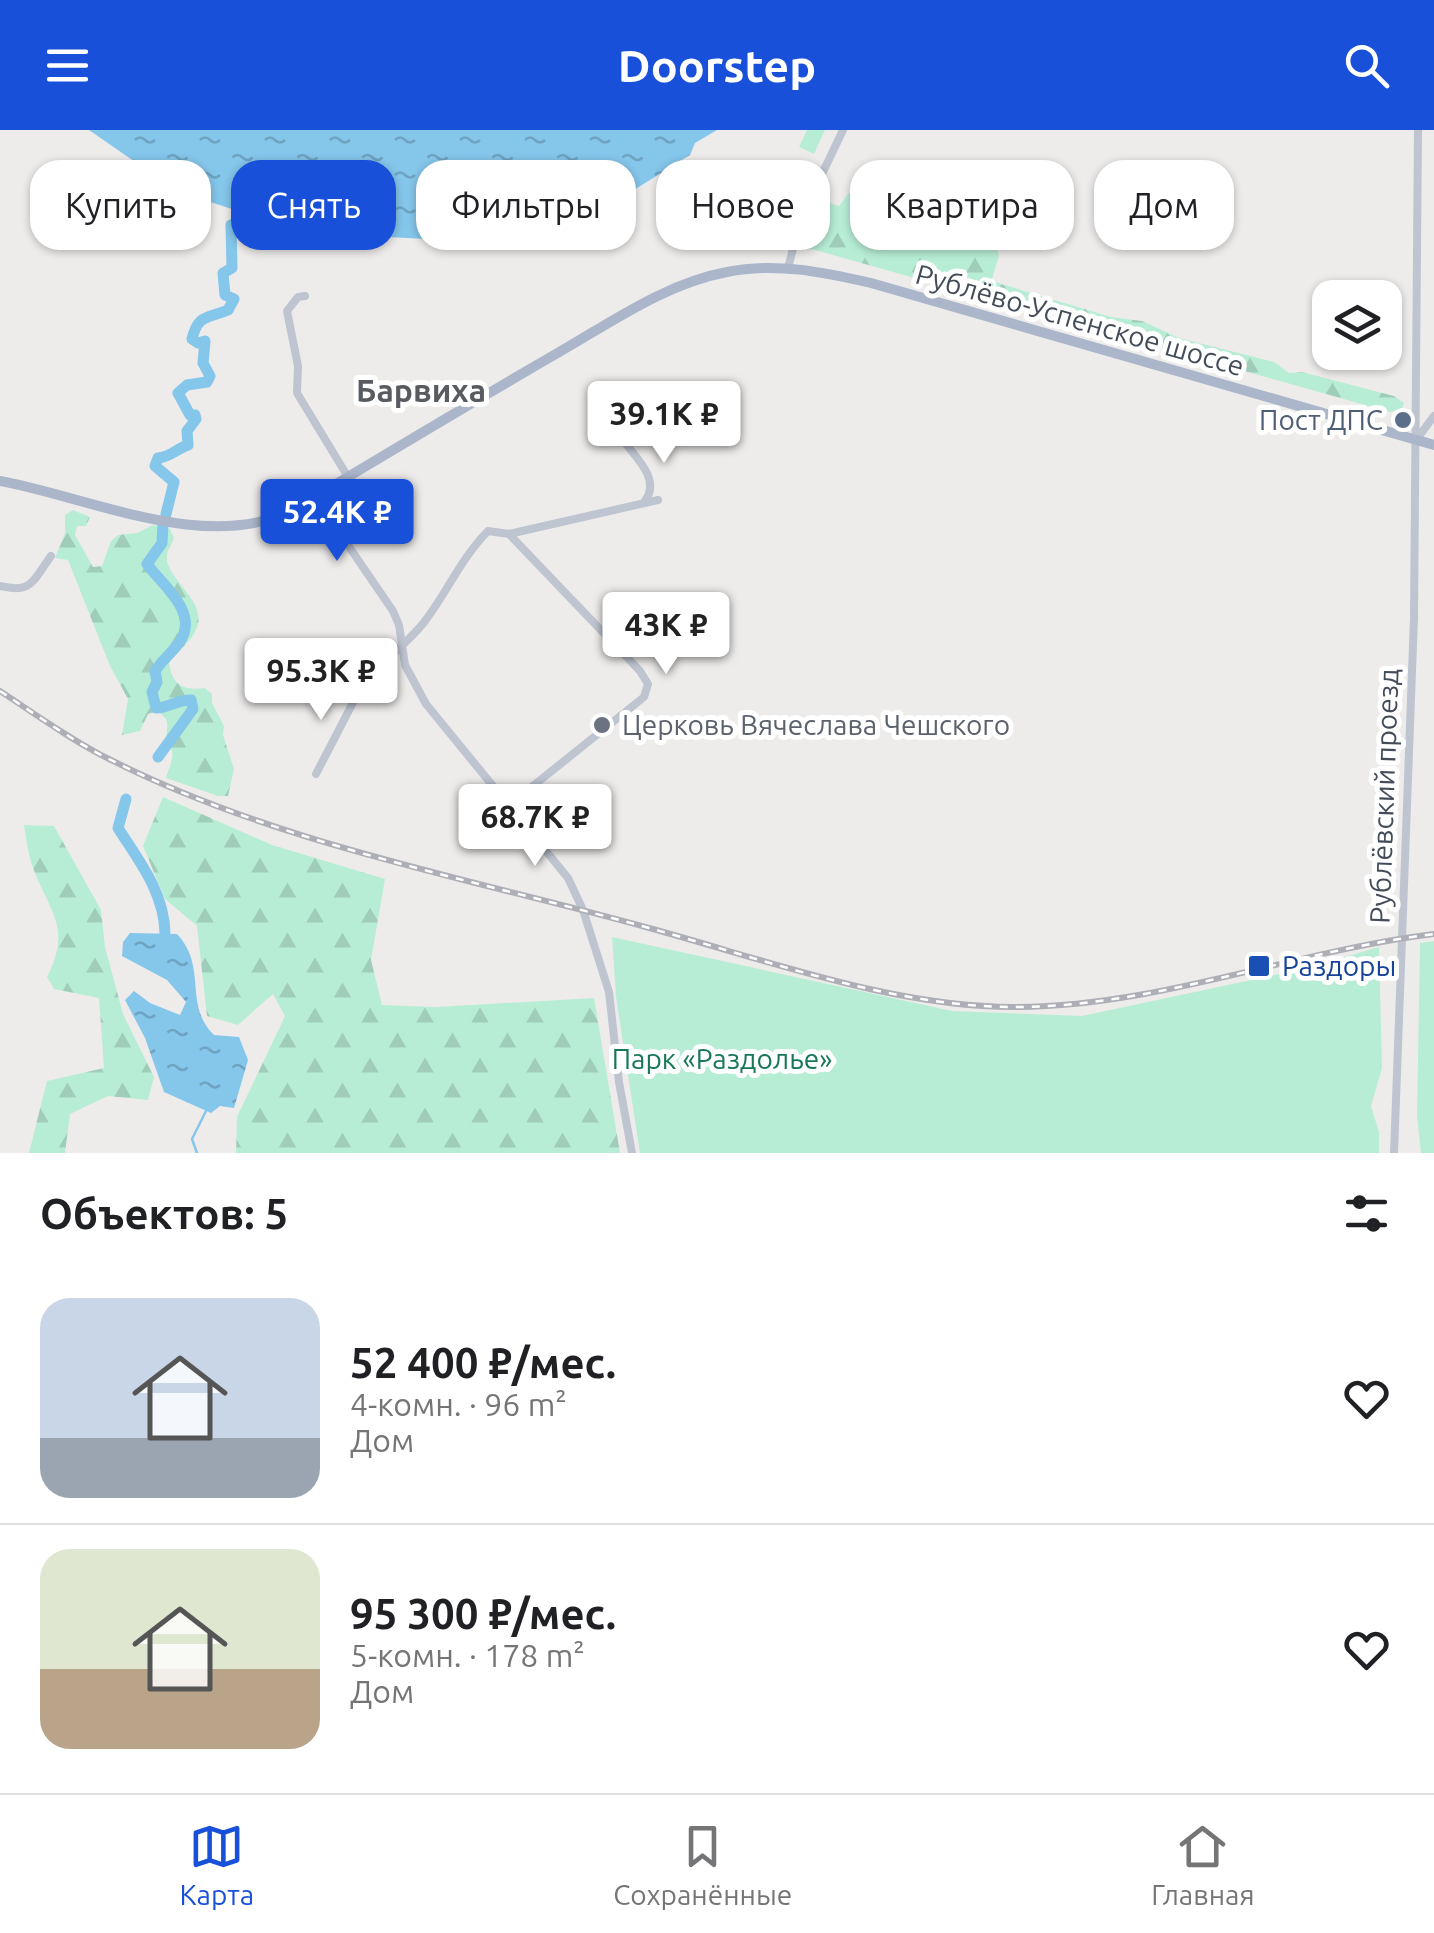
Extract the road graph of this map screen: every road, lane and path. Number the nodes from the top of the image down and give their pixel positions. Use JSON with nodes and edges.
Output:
{"nodes":[{"id":1,"x":843,"y":130,"type":"edge"},
{"id":2,"x":1418,"y":130,"type":"edge"},
{"id":3,"x":788,"y":268,"type":"junction"},
{"id":4,"x":305,"y":296,"type":"dead end"},
{"id":5,"x":628,"y":409,"type":"dead end"},
{"id":6,"x":1434,"y":416,"type":"edge"},
{"id":7,"x":1417,"y":440,"type":"junction"},
{"id":8,"x":1434,"y":445,"type":"edge"},
{"id":9,"x":348,"y":477,"type":"junction"},
{"id":10,"x":0,"y":481,"type":"edge"},
{"id":11,"x":314,"y":498,"type":"junction"},
{"id":12,"x":658,"y":500,"type":"dead end"},
{"id":13,"x":642,"y":504,"type":"junction"},
{"id":14,"x":508,"y":534,"type":"junction"},
{"id":15,"x":51,"y":556,"type":"dead end"},
{"id":16,"x":0,"y":586,"type":"edge"},
{"id":17,"x":401,"y":646,"type":"junction"},
{"id":18,"x":320,"y":670,"type":"dead end"},
{"id":19,"x":360,"y":689,"type":"junction"},
{"id":20,"x":316,"y":774,"type":"dead end"},
{"id":21,"x":508,"y":806,"type":"junction"},
{"id":22,"x":632,"y":1153,"type":"edge"},
{"id":23,"x":1394,"y":1153,"type":"edge"}],
"edges":[{"from":1,"to":3,"type":"street"},
{"from":2,"to":7,"type":"street","name":"Рублёвский проезд"},
{"from":3,"to":7,"type":"main road","name":"Рублёво-Успенское шоссе"},
{"from":3,"to":9,"type":"main road","name":"Рублёво-Успенское шоссе"},
{"from":4,"to":9,"type":"street"},
{"from":5,"to":13,"type":"street"},
{"from":6,"to":7,"type":"street"},
{"from":7,"to":8,"type":"main road","name":"Рублёво-Успенское шоссе"},
{"from":7,"to":23,"type":"street","name":"Рублёвский проезд"},
{"from":9,"to":11,"type":"main road","name":"Рублёво-Успенское шоссе"},
{"from":10,"to":11,"type":"main road","name":"Рублёво-Успенское шоссе"},
{"from":11,"to":17,"type":"street"},
{"from":12,"to":13,"type":"street"},
{"from":13,"to":14,"type":"street"},
{"from":14,"to":17,"type":"street"},
{"from":14,"to":21,"type":"street"},
{"from":15,"to":16,"type":"street"},
{"from":17,"to":19,"type":"street"},
{"from":17,"to":21,"type":"street"},
{"from":18,"to":19,"type":"street"},
{"from":19,"to":20,"type":"street"},
{"from":21,"to":22,"type":"street"}]}
